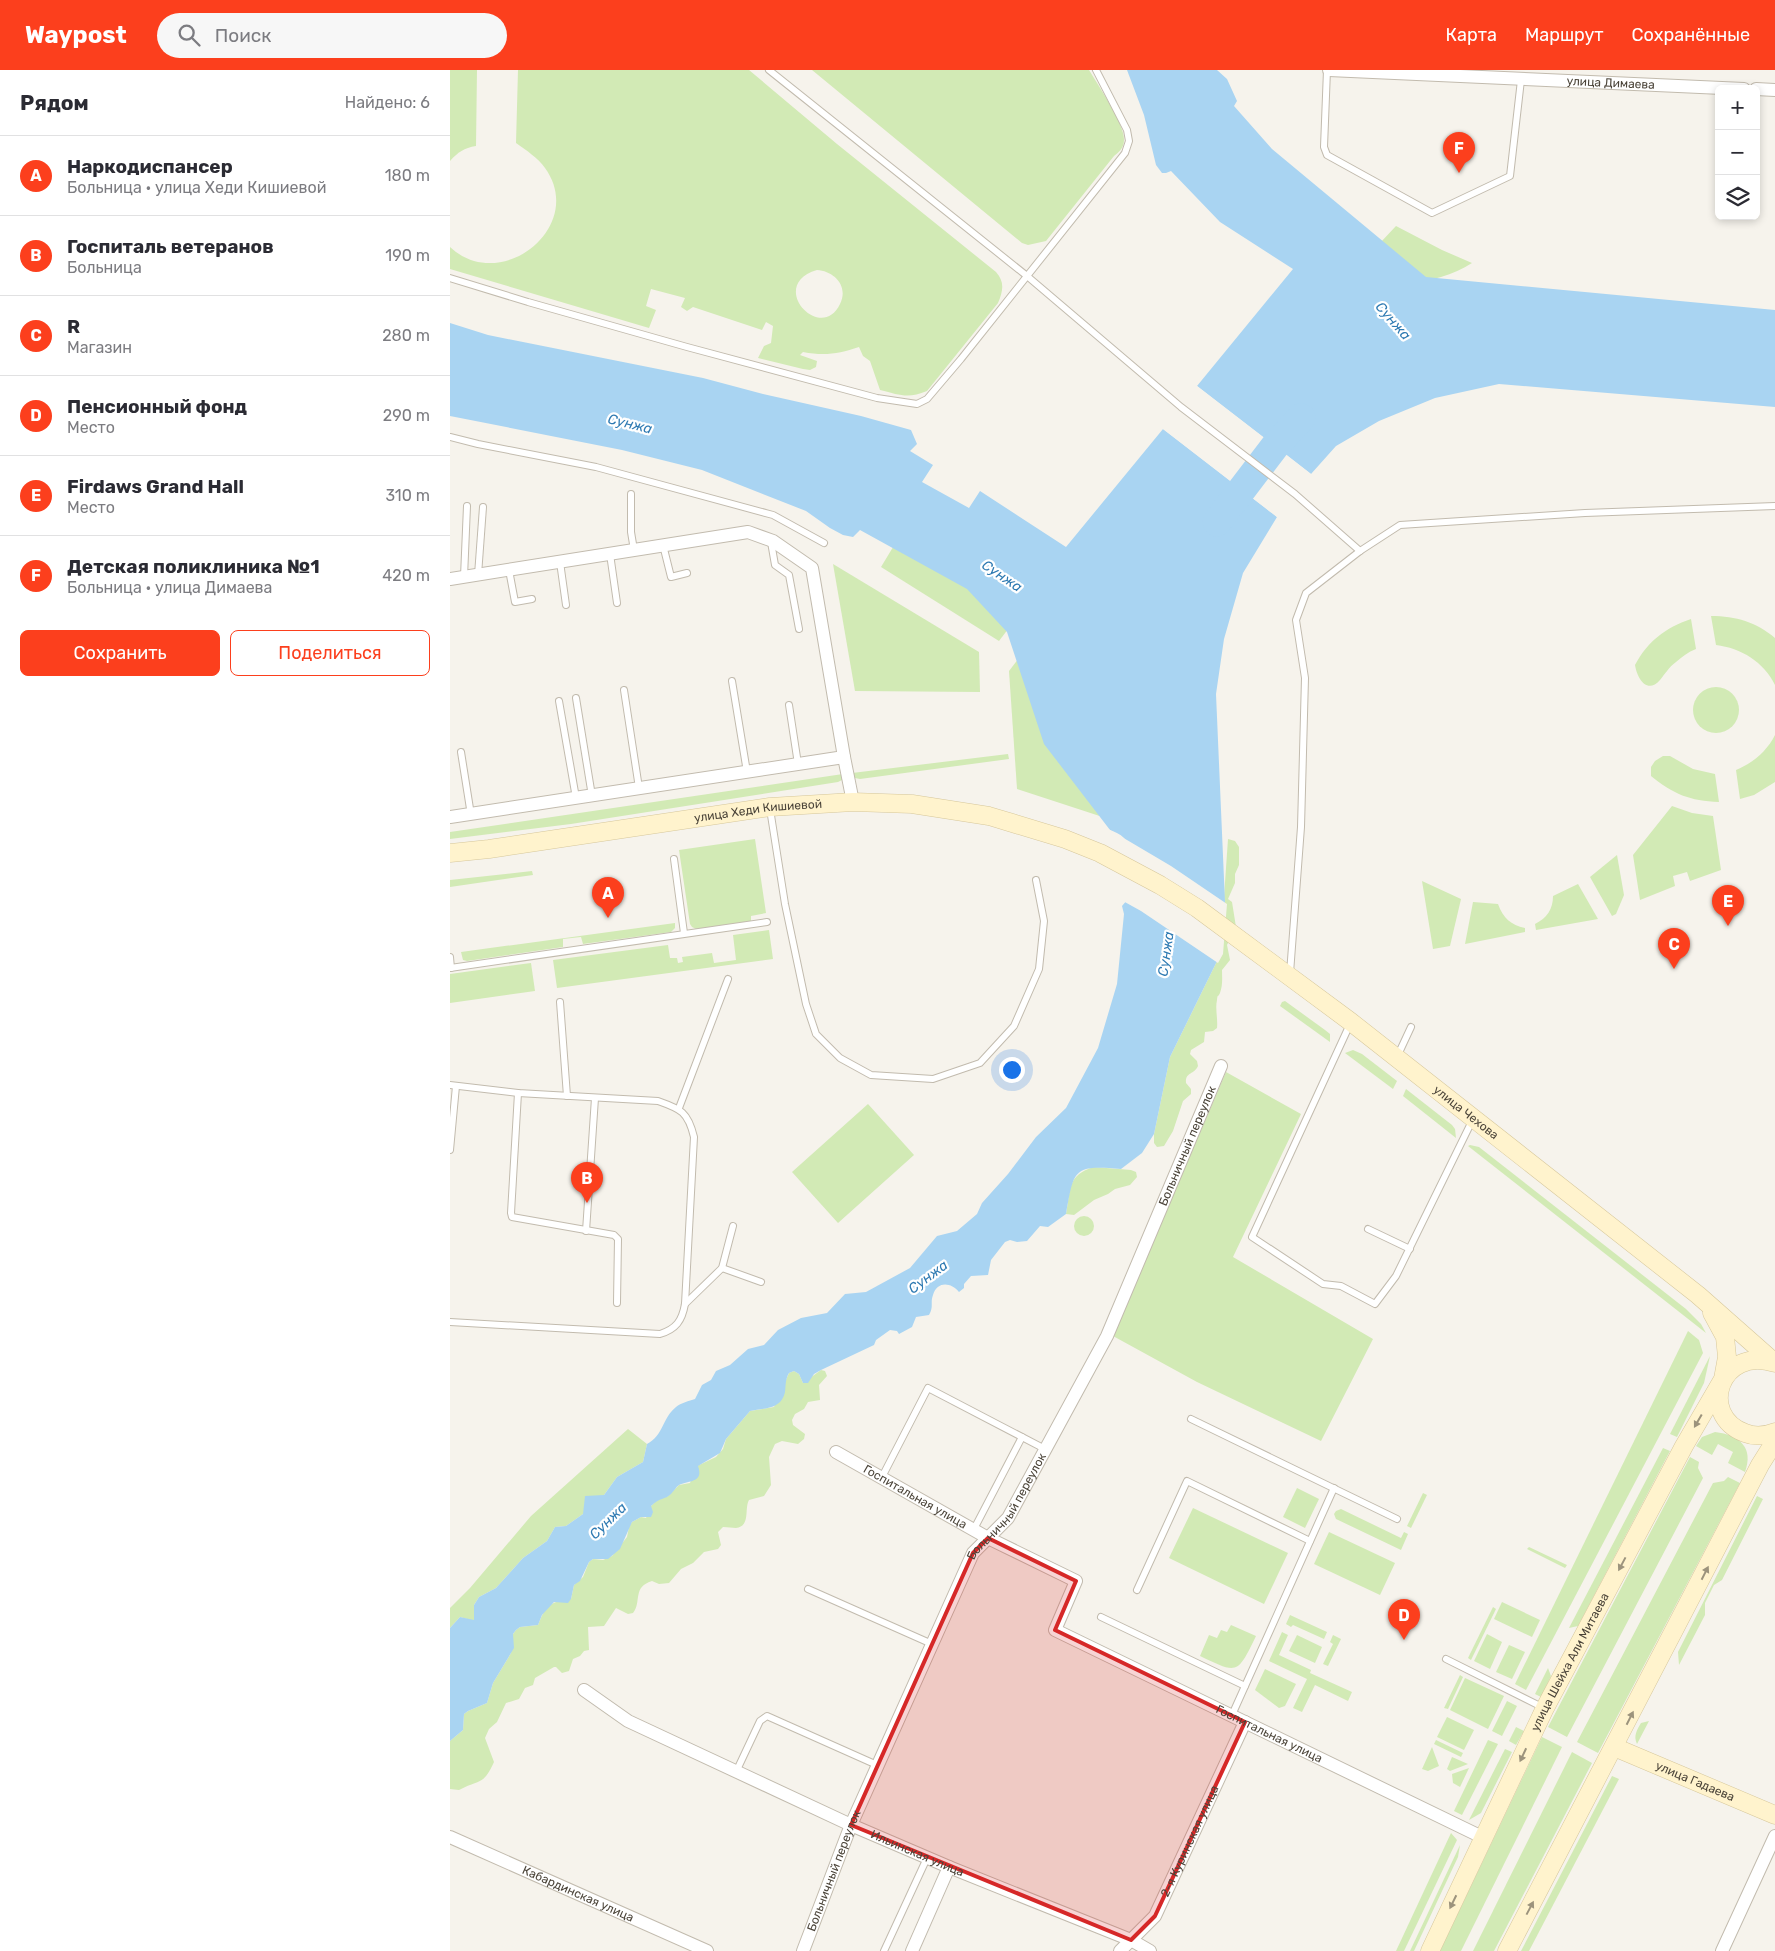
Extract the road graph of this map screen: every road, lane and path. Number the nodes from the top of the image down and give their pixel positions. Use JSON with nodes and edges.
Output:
{"nodes":[{"id":1,"x":769,"y":70,"type":"edge"},
{"id":2,"x":1096,"y":70,"type":"edge"},
{"id":3,"x":1328,"y":70,"type":"edge"},
{"id":4,"x":1521,"y":80,"type":"junction"},
{"id":5,"x":1715,"y":88,"type":"edge"},
{"id":6,"x":1760,"y":89,"type":"edge"},
{"id":7,"x":1775,"y":90,"type":"edge"},
{"id":8,"x":1028,"y":276,"type":"junction"},
{"id":9,"x":450,"y":278,"type":"edge"},
{"id":10,"x":450,"y":437,"type":"edge"},
{"id":11,"x":631,"y":494,"type":"dead end"},
{"id":12,"x":467,"y":506,"type":"dead end"},
{"id":13,"x":1775,"y":506,"type":"edge"},
{"id":14,"x":483,"y":507,"type":"dead end"},
{"id":15,"x":770,"y":540,"type":"junction"},
{"id":16,"x":824,"y":543,"type":"dead end"},
{"id":17,"x":663,"y":545,"type":"junction"},
{"id":18,"x":634,"y":550,"type":"junction"},
{"id":19,"x":1360,"y":551,"type":"junction"},
{"id":20,"x":610,"y":554,"type":"junction"},
{"id":21,"x":560,"y":562,"type":"junction"},
{"id":22,"x":509,"y":570,"type":"junction"},
{"id":23,"x":687,"y":574,"type":"dead end"},
{"id":24,"x":478,"y":575,"type":"junction"},
{"id":25,"x":464,"y":577,"type":"junction"},
{"id":26,"x":450,"y":579,"type":"edge"},
{"id":27,"x":532,"y":599,"type":"dead end"},
{"id":28,"x":617,"y":603,"type":"dead end"},
{"id":29,"x":566,"y":605,"type":"dead end"},
{"id":30,"x":799,"y":629,"type":"dead end"},
{"id":31,"x":732,"y":680,"type":"dead end"},
{"id":32,"x":624,"y":690,"type":"dead end"},
{"id":33,"x":576,"y":698,"type":"dead end"},
{"id":34,"x":559,"y":701,"type":"dead end"},
{"id":35,"x":789,"y":705,"type":"dead end"},
{"id":36,"x":461,"y":752,"type":"dead end"},
{"id":37,"x":844,"y":757,"type":"junction"},
{"id":38,"x":798,"y":764,"type":"junction"},
{"id":39,"x":747,"y":772,"type":"junction"},
{"id":40,"x":639,"y":788,"type":"junction"},
{"id":41,"x":592,"y":796,"type":"junction"},
{"id":42,"x":576,"y":798,"type":"junction"},
{"id":43,"x":853,"y":802,"type":"junction"},
{"id":44,"x":770,"y":807,"type":"junction"},
{"id":45,"x":470,"y":815,"type":"junction"},
{"id":46,"x":450,"y":817,"type":"edge"},
{"id":47,"x":450,"y":853,"type":"edge"},
{"id":48,"x":674,"y":859,"type":"dead end"},
{"id":49,"x":1036,"y":880,"type":"dead end"},
{"id":50,"x":767,"y":922,"type":"dead end"},
{"id":51,"x":684,"y":933,"type":"junction"},
{"id":52,"x":1232,"y":934,"type":"joint"},
{"id":53,"x":450,"y":957,"type":"edge"},
{"id":54,"x":451,"y":968,"type":"edge"},
{"id":55,"x":1289,"y":977,"type":"junction"},
{"id":56,"x":728,"y":979,"type":"dead end"},
{"id":57,"x":560,"y":1002,"type":"dead end"},
{"id":58,"x":1351,"y":1022,"type":"junction"},
{"id":59,"x":1411,"y":1027,"type":"dead end"},
{"id":60,"x":1397,"y":1058,"type":"junction"},
{"id":61,"x":1221,"y":1066,"type":"dead end"},
{"id":62,"x":453,"y":1086,"type":"edge"},
{"id":63,"x":518,"y":1093,"type":"junction"},
{"id":64,"x":567,"y":1096,"type":"junction"},
{"id":65,"x":595,"y":1098,"type":"junction"},
{"id":66,"x":679,"y":1108,"type":"junction"},
{"id":67,"x":1473,"y":1118,"type":"junction"},
{"id":68,"x":450,"y":1150,"type":"edge"},
{"id":69,"x":733,"y":1226,"type":"dead end"},
{"id":70,"x":1368,"y":1229,"type":"dead end"},
{"id":71,"x":586,"y":1231,"type":"junction"},
{"id":72,"x":1410,"y":1249,"type":"junction"},
{"id":73,"x":722,"y":1268,"type":"junction"},
{"id":74,"x":761,"y":1282,"type":"dead end"},
{"id":75,"x":1698,"y":1295,"type":"junction"},
{"id":76,"x":617,"y":1303,"type":"dead end"},
{"id":77,"x":685,"y":1304,"type":"junction"},
{"id":78,"x":450,"y":1322,"type":"edge"},
{"id":79,"x":1775,"y":1363,"type":"edge"},
{"id":80,"x":1723,"y":1379,"type":"junction"},
{"id":81,"x":1191,"y":1418,"type":"dead end"},
{"id":82,"x":1775,"y":1432,"type":"edge"},
{"id":83,"x":1022,"y":1437,"type":"junction"},
{"id":84,"x":1775,"y":1441,"type":"edge"},
{"id":85,"x":1045,"y":1449,"type":"junction"},
{"id":86,"x":836,"y":1452,"type":"dead end"},
{"id":87,"x":882,"y":1477,"type":"junction"},
{"id":88,"x":1334,"y":1488,"type":"junction"},
{"id":89,"x":1397,"y":1519,"type":"dead end"},
{"id":90,"x":974,"y":1529,"type":"junction"},
{"id":91,"x":988,"y":1538,"type":"junction"},
{"id":92,"x":1310,"y":1541,"type":"junction"},
{"id":93,"x":808,"y":1589,"type":"dead end"},
{"id":94,"x":1137,"y":1590,"type":"dead end"},
{"id":95,"x":1101,"y":1617,"type":"dead end"},
{"id":96,"x":932,"y":1644,"type":"junction"},
{"id":97,"x":1446,"y":1659,"type":"dead end"},
{"id":98,"x":1245,"y":1686,"type":"junction"},
{"id":99,"x":584,"y":1690,"type":"dead end"},
{"id":100,"x":1546,"y":1708,"type":"junction"},
{"id":101,"x":1232,"y":1715,"type":"junction"},
{"id":102,"x":1245,"y":1722,"type":"junction"},
{"id":103,"x":1614,"y":1747,"type":"junction"},
{"id":104,"x":878,"y":1765,"type":"junction"},
{"id":105,"x":736,"y":1772,"type":"junction"},
{"id":106,"x":1775,"y":1815,"type":"edge"},
{"id":107,"x":850,"y":1825,"type":"junction"},
{"id":108,"x":1775,"y":1836,"type":"edge"},
{"id":109,"x":450,"y":1837,"type":"edge"},
{"id":110,"x":1484,"y":1838,"type":"junction"},
{"id":111,"x":927,"y":1858,"type":"junction"},
{"id":112,"x":949,"y":1867,"type":"junction"},
{"id":113,"x":1130,"y":1940,"type":"junction"},
{"id":114,"x":1725,"y":1950,"type":"edge"},
{"id":115,"x":707,"y":1951,"type":"edge"},
{"id":116,"x":803,"y":1951,"type":"edge"},
{"id":117,"x":884,"y":1951,"type":"edge"},
{"id":118,"x":912,"y":1951,"type":"edge"},
{"id":119,"x":1120,"y":1951,"type":"edge"},
{"id":120,"x":1150,"y":1951,"type":"edge"},
{"id":121,"x":1430,"y":1951,"type":"edge"},
{"id":122,"x":1507,"y":1951,"type":"edge"}],
"edges":[{"from":1,"to":8,"type":"lane"},
{"from":2,"to":8,"type":"lane"},
{"from":3,"to":4,"type":"street","name":"улица Димаева"},
{"from":3,"to":4,"type":"lane"},
{"from":4,"to":5,"type":"street","name":"улица Димаева"},
{"from":6,"to":7,"type":"street"},
{"from":8,"to":9,"type":"lane"},
{"from":8,"to":19,"type":"lane"},
{"from":10,"to":16,"type":"lane"},
{"from":11,"to":18,"type":"lane"},
{"from":12,"to":25,"type":"lane"},
{"from":13,"to":19,"type":"lane"},
{"from":14,"to":24,"type":"lane"},
{"from":15,"to":17,"type":"street"},
{"from":15,"to":30,"type":"lane"},
{"from":15,"to":37,"type":"street"},
{"from":17,"to":18,"type":"street"},
{"from":17,"to":23,"type":"lane"},
{"from":18,"to":20,"type":"street"},
{"from":19,"to":55,"type":"lane"},
{"from":20,"to":21,"type":"street"},
{"from":20,"to":28,"type":"lane"},
{"from":21,"to":22,"type":"street"},
{"from":21,"to":29,"type":"lane"},
{"from":22,"to":24,"type":"street"},
{"from":22,"to":27,"type":"lane"},
{"from":24,"to":25,"type":"street"},
{"from":25,"to":26,"type":"street"},
{"from":31,"to":39,"type":"lane"},
{"from":32,"to":40,"type":"lane"},
{"from":33,"to":41,"type":"lane"},
{"from":34,"to":42,"type":"lane"},
{"from":35,"to":38,"type":"lane"},
{"from":36,"to":45,"type":"lane"},
{"from":37,"to":38,"type":"street"},
{"from":37,"to":43,"type":"street"},
{"from":38,"to":39,"type":"street"},
{"from":39,"to":40,"type":"street"},
{"from":40,"to":41,"type":"street"},
{"from":41,"to":42,"type":"street"},
{"from":42,"to":45,"type":"street"},
{"from":43,"to":44,"type":"main road","name":"улица Хеди Кишиевой"},
{"from":43,"to":52,"type":"main road","name":"улица Хеди Кишиевой"},
{"from":44,"to":47,"type":"main road","name":"улица Хеди Кишиевой"},
{"from":44,"to":49,"type":"lane"},
{"from":45,"to":46,"type":"street"},
{"from":48,"to":51,"type":"lane"},
{"from":50,"to":51,"type":"lane"},
{"from":51,"to":54,"type":"lane"},
{"from":52,"to":55,"type":"main road","name":"улица Чехова"},
{"from":53,"to":54,"type":"lane"},
{"from":55,"to":58,"type":"main road","name":"улица Чехова"},
{"from":56,"to":66,"type":"lane"},
{"from":57,"to":64,"type":"lane"},
{"from":58,"to":60,"type":"main road","name":"улица Чехова"},
{"from":58,"to":72,"type":"lane"},
{"from":59,"to":60,"type":"lane"},
{"from":60,"to":67,"type":"main road","name":"улица Чехова"},
{"from":61,"to":85,"type":"street","name":"Больничный переулок"},
{"from":62,"to":63,"type":"lane"},
{"from":62,"to":68,"type":"lane"},
{"from":63,"to":64,"type":"lane"},
{"from":63,"to":71,"type":"lane"},
{"from":64,"to":65,"type":"lane"},
{"from":65,"to":66,"type":"lane"},
{"from":65,"to":71,"type":"lane"},
{"from":66,"to":77,"type":"lane"},
{"from":67,"to":72,"type":"lane"},
{"from":67,"to":75,"type":"main road","name":"улица Чехова"},
{"from":69,"to":73,"type":"lane"},
{"from":70,"to":72,"type":"lane"},
{"from":71,"to":76,"type":"lane"},
{"from":73,"to":74,"type":"lane"},
{"from":73,"to":77,"type":"lane"},
{"from":75,"to":79,"type":"main road"},
{"from":75,"to":80,"type":"main road"},
{"from":77,"to":78,"type":"lane"},
{"from":79,"to":80,"type":"main road"},
{"from":80,"to":82,"type":"main road"},
{"from":80,"to":100,"type":"main road","name":"улица Шейха Али Митаева","one_way":true},
{"from":81,"to":88,"type":"lane"},
{"from":83,"to":85,"type":"lane"},
{"from":83,"to":87,"type":"lane"},
{"from":83,"to":90,"type":"lane"},
{"from":103,"to":84,"type":"main road","one_way":true},
{"from":85,"to":91,"type":"street","name":"Больничный переулок"},
{"from":86,"to":87,"type":"street","name":"Госпитальная улица"},
{"from":87,"to":90,"type":"street","name":"Госпитальная улица"},
{"from":88,"to":89,"type":"lane"},
{"from":88,"to":92,"type":"lane"},
{"from":90,"to":91,"type":"street","name":"Госпитальная улица"},
{"from":91,"to":96,"type":"street","name":"Больничный переулок"},
{"from":91,"to":101,"type":"street","name":"Госпитальная улица"},
{"from":92,"to":94,"type":"lane"},
{"from":92,"to":98,"type":"lane"},
{"from":93,"to":96,"type":"lane"},
{"from":95,"to":98,"type":"lane"},
{"from":96,"to":104,"type":"street","name":"Больничный переулок"},
{"from":97,"to":100,"type":"lane"},
{"from":98,"to":101,"type":"lane"},
{"from":99,"to":105,"type":"street","name":"Ильинская улица"},
{"from":100,"to":110,"type":"main road","name":"улица Шейха Али Митаева","one_way":true},
{"from":101,"to":102,"type":"street","name":"Госпитальная улица"},
{"from":102,"to":110,"type":"street","name":"Госпитальная улица"},
{"from":102,"to":113,"type":"street","name":"2-я Куринская улица"},
{"from":103,"to":106,"type":"main road","name":"улица Гадаева"},
{"from":122,"to":103,"type":"main road","one_way":true},
{"from":104,"to":105,"type":"lane"},
{"from":104,"to":107,"type":"street","name":"Больничный переулок"},
{"from":105,"to":107,"type":"street","name":"Ильинская улица"},
{"from":107,"to":111,"type":"street","name":"Ильинская улица"},
{"from":107,"to":116,"type":"street","name":"Больничный переулок"},
{"from":108,"to":114,"type":"street"},
{"from":109,"to":115,"type":"street","name":"Кабардинская улица"},
{"from":110,"to":121,"type":"main road","name":"улица Шейха Али Митаева","one_way":true},
{"from":111,"to":112,"type":"street","name":"Ильинская улица"},
{"from":111,"to":117,"type":"lane"},
{"from":112,"to":113,"type":"street","name":"Ильинская улица"},
{"from":112,"to":118,"type":"street"},
{"from":113,"to":119,"type":"street","name":"2-я Куринская улица"},
{"from":113,"to":120,"type":"street","name":"Ильинская улица"}]}
